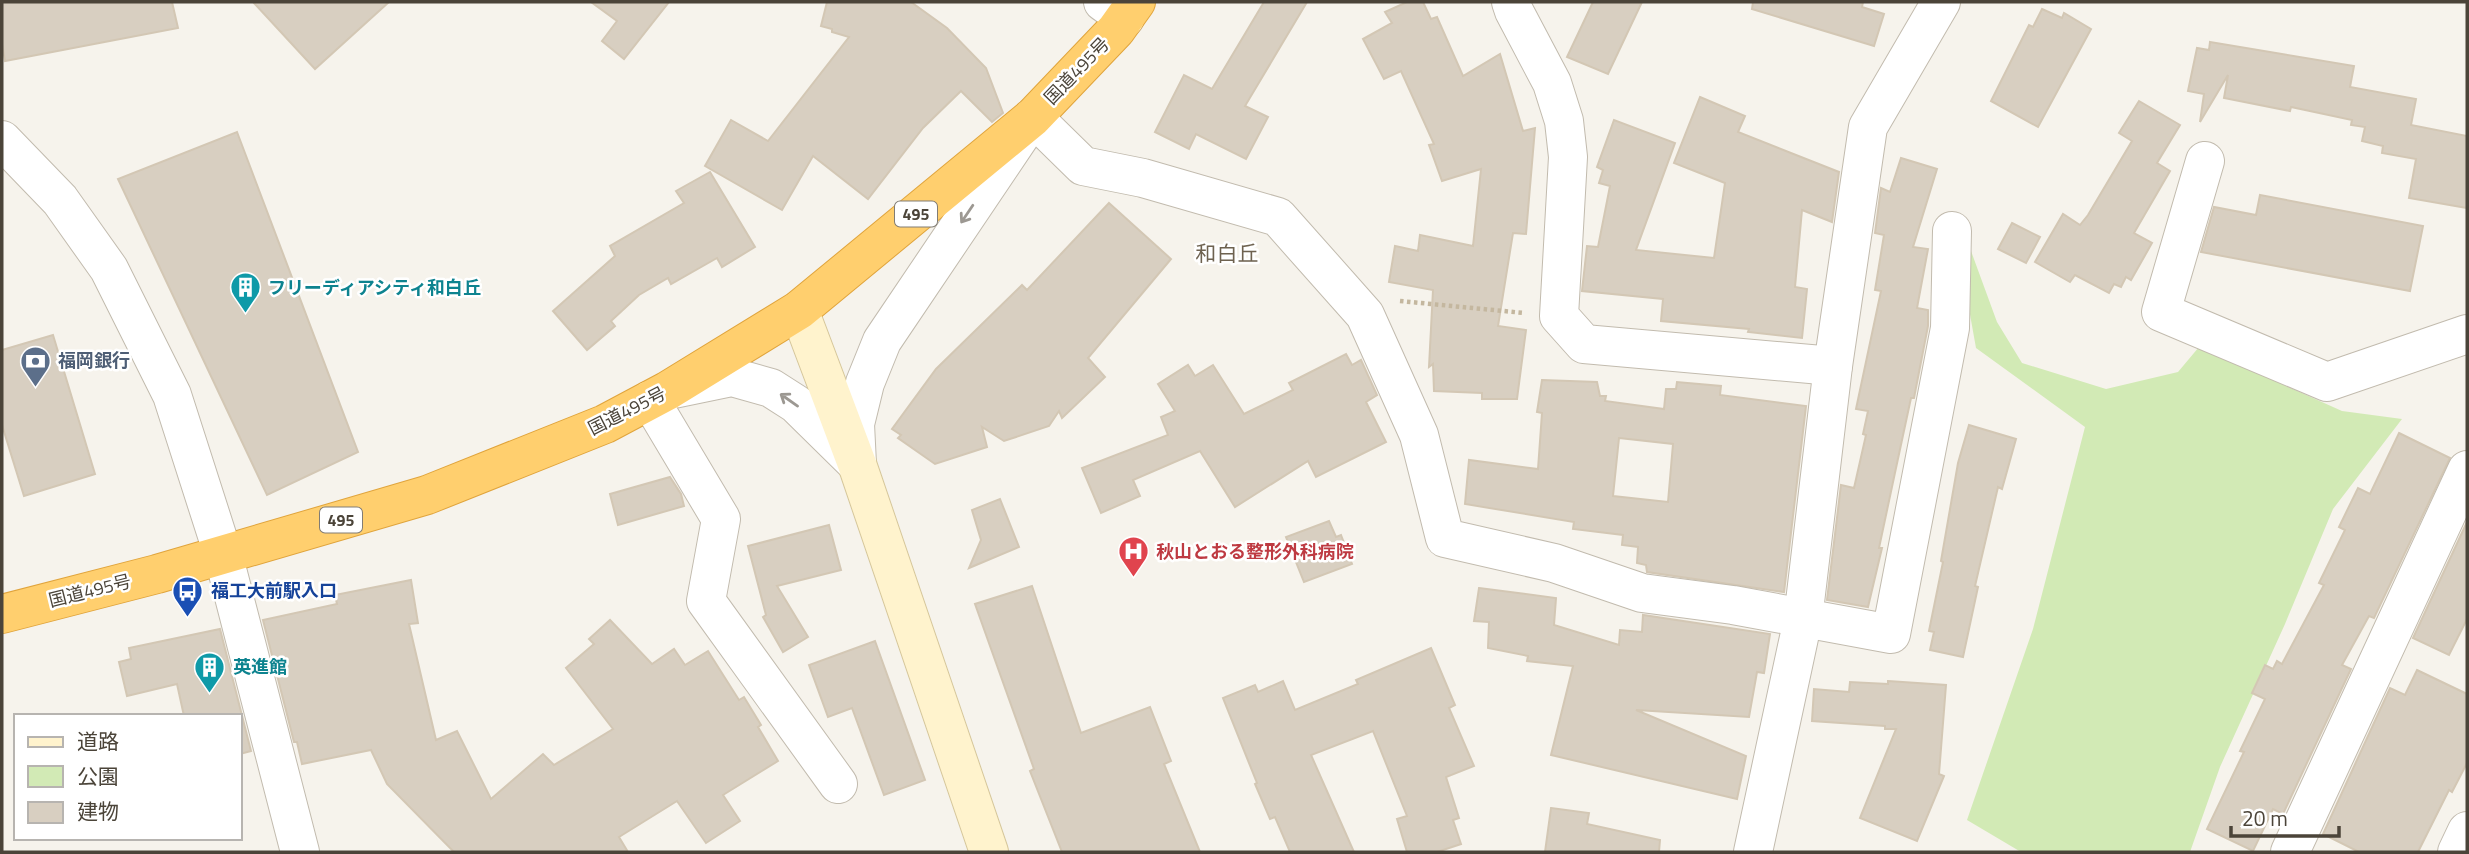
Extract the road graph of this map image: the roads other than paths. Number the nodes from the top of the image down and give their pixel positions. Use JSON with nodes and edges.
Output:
{"nodes":[{"id":1,"x":1511,"y":2,"type":"edge"},
{"id":2,"x":1941,"y":2,"type":"edge"},
{"id":3,"x":1122,"y":7,"type":"edge"},
{"id":4,"x":1033,"y":117,"type":"junction"},
{"id":5,"x":2,"y":140,"type":"edge"},
{"id":6,"x":2205,"y":161,"type":"dead end"},
{"id":7,"x":1952,"y":231,"type":"dead end"},
{"id":8,"x":799,"y":310,"type":"junction"},
{"id":9,"x":2467,"y":334,"type":"edge"},
{"id":10,"x":1833,"y":366,"type":"junction"},
{"id":11,"x":659,"y":396,"type":"junction"},
{"id":12,"x":857,"y":464,"type":"junction"},
{"id":13,"x":2467,"y":470,"type":"edge"},
{"id":14,"x":223,"y":554,"type":"junction"},
{"id":15,"x":2,"y":614,"type":"edge"},
{"id":16,"x":1802,"y":619,"type":"junction"},
{"id":17,"x":838,"y":784,"type":"dead end"},
{"id":18,"x":2467,"y":831,"type":"edge"},
{"id":19,"x":300,"y":852,"type":"edge"},
{"id":20,"x":989,"y":852,"type":"edge"},
{"id":21,"x":1754,"y":852,"type":"edge"},
{"id":22,"x":2290,"y":852,"type":"edge"},
{"id":23,"x":2457,"y":852,"type":"edge"}],
"edges":[{"from":1,"to":10,"type":"street"},
{"from":2,"to":10,"type":"street"},
{"from":3,"to":4,"type":"highway","name":"国道495号","number":"495"},
{"from":4,"to":8,"type":"highway","name":"国道495号","number":"495"},
{"from":4,"to":12,"type":"street","one_way":true},
{"from":4,"to":16,"type":"street"},
{"from":5,"to":14,"type":"street"},
{"from":6,"to":9,"type":"street"},
{"from":7,"to":16,"type":"street"},
{"from":8,"to":11,"type":"highway","name":"国道495号","number":"495"},
{"from":8,"to":12,"type":"street"},
{"from":10,"to":16,"type":"street"},
{"from":12,"to":11,"type":"street","one_way":true},
{"from":11,"to":14,"type":"highway","name":"国道495号","number":"495"},
{"from":11,"to":17,"type":"street"},
{"from":12,"to":20,"type":"street"},
{"from":13,"to":22,"type":"street"},
{"from":14,"to":15,"type":"highway","name":"国道495号","number":"495"},
{"from":14,"to":19,"type":"street"},
{"from":16,"to":21,"type":"street"},
{"from":18,"to":23,"type":"street"}]}
